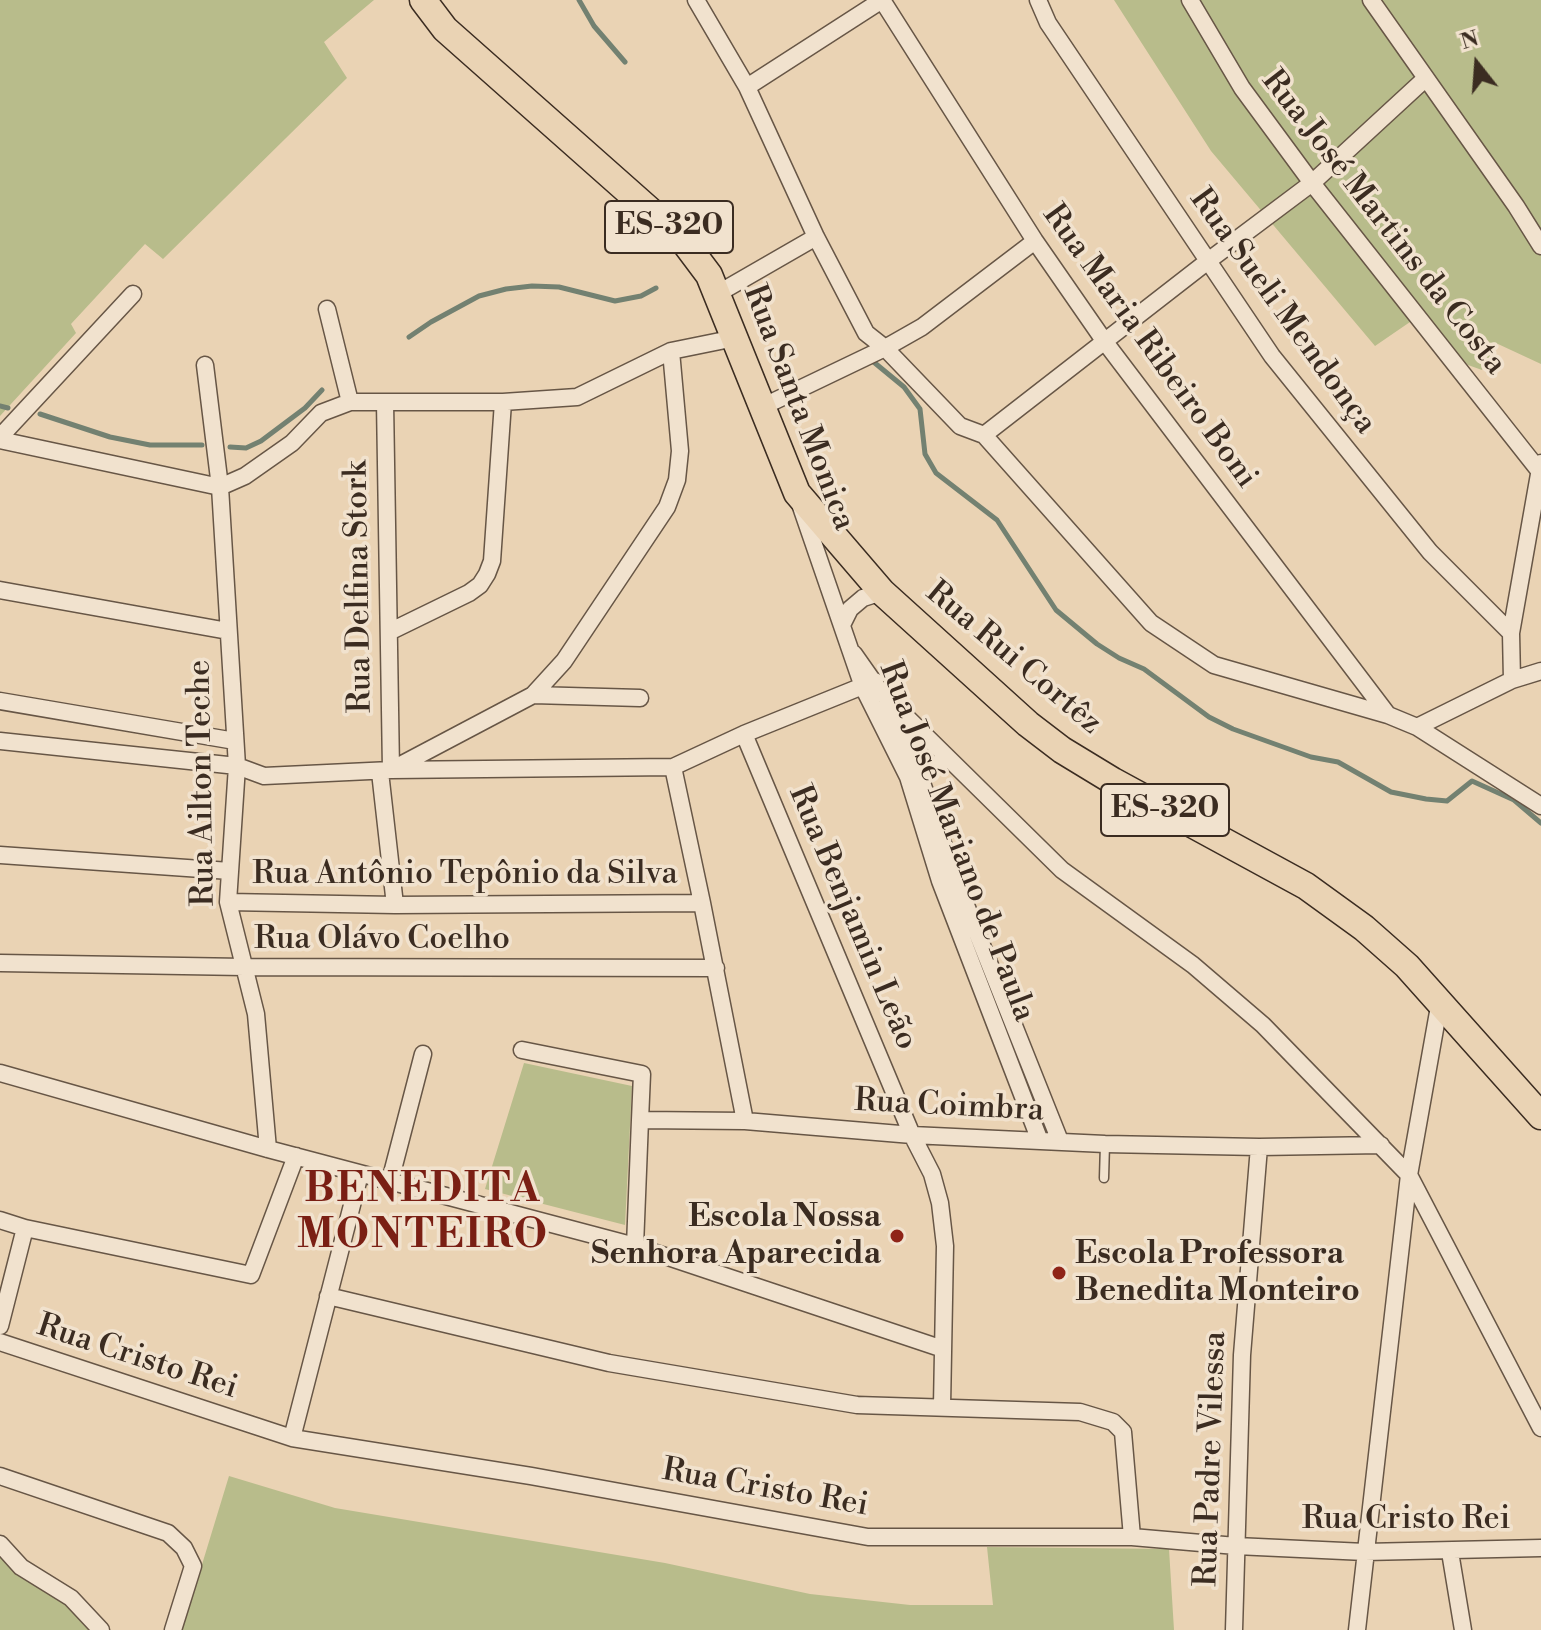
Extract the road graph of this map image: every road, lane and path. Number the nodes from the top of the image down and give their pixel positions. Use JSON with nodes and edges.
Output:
{"nodes":[{"id":1,"x":423,"y":0,"type":"edge"},
{"id":2,"x":882,"y":0,"type":"edge"},
{"id":3,"x":1038,"y":0,"type":"edge"},
{"id":4,"x":1190,"y":0,"type":"edge"},
{"id":5,"x":1371,"y":0,"type":"edge"},
{"id":6,"x":700,"y":1,"type":"edge"},
{"id":7,"x":1426,"y":78,"type":"junction"},
{"id":8,"x":747,"y":87,"type":"junction"},
{"id":9,"x":1312,"y":183,"type":"junction"},
{"id":10,"x":816,"y":237,"type":"junction"},
{"id":11,"x":1035,"y":241,"type":"junction"},
{"id":12,"x":1541,"y":246,"type":"edge"},
{"id":13,"x":1208,"y":261,"type":"junction"},
{"id":14,"x":133,"y":294,"type":"dead end"},
{"id":15,"x":717,"y":294,"type":"junction"},
{"id":16,"x":327,"y":309,"type":"dead end"},
{"id":17,"x":735,"y":338,"type":"junction"},
{"id":18,"x":1105,"y":342,"type":"junction"},
{"id":19,"x":885,"y":348,"type":"junction"},
{"id":20,"x":671,"y":351,"type":"junction"},
{"id":21,"x":205,"y":365,"type":"dead end"},
{"id":22,"x":350,"y":402,"type":"junction"},
{"id":23,"x":385,"y":402,"type":"junction"},
{"id":24,"x":503,"y":402,"type":"junction"},
{"id":25,"x":762,"y":407,"type":"junction"},
{"id":26,"x":984,"y":435,"type":"junction"},
{"id":27,"x":0,"y":438,"type":"edge"},
{"id":28,"x":1540,"y":468,"type":"edge"},
{"id":29,"x":220,"y":487,"type":"junction"},
{"id":30,"x":797,"y":493,"type":"junction"},
{"id":31,"x":0,"y":590,"type":"edge"},
{"id":32,"x":882,"y":592,"type":"junction"},
{"id":33,"x":842,"y":625,"type":"junction"},
{"id":34,"x":228,"y":631,"type":"junction"},
{"id":35,"x":389,"y":632,"type":"junction"},
{"id":36,"x":1511,"y":633,"type":"junction"},
{"id":37,"x":1541,"y":671,"type":"edge"},
{"id":38,"x":1512,"y":680,"type":"junction"},
{"id":39,"x":873,"y":686,"type":"junction"},
{"id":40,"x":533,"y":695,"type":"junction"},
{"id":41,"x":640,"y":698,"type":"dead end"},
{"id":42,"x":0,"y":701,"type":"edge"},
{"id":43,"x":1388,"y":715,"type":"junction"},
{"id":44,"x":1417,"y":727,"type":"junction"},
{"id":45,"x":744,"y":734,"type":"junction"},
{"id":46,"x":0,"y":741,"type":"edge"},
{"id":47,"x":235,"y":741,"type":"junction"},
{"id":48,"x":947,"y":759,"type":"junction"},
{"id":49,"x":237,"y":766,"type":"junction"},
{"id":50,"x":673,"y":767,"type":"junction"},
{"id":51,"x":386,"y":771,"type":"junction"},
{"id":52,"x":914,"y":776,"type":"junction"},
{"id":53,"x":1541,"y":806,"type":"edge"},
{"id":54,"x":0,"y":855,"type":"edge"},
{"id":55,"x":230,"y":871,"type":"junction"},
{"id":56,"x":228,"y":902,"type":"junction"},
{"id":57,"x":702,"y":903,"type":"junction"},
{"id":58,"x":395,"y":905,"type":"junction"},
{"id":59,"x":0,"y":963,"type":"edge"},
{"id":60,"x":244,"y":967,"type":"junction"},
{"id":61,"x":716,"y":968,"type":"junction"},
{"id":62,"x":1440,"y":1001,"type":"junction"},
{"id":63,"x":1007,"y":1031,"type":"junction"},
{"id":64,"x":522,"y":1050,"type":"dead end"},
{"id":65,"x":423,"y":1054,"type":"dead end"},
{"id":66,"x":0,"y":1073,"type":"edge"},
{"id":67,"x":1541,"y":1116,"type":"edge"},
{"id":68,"x":640,"y":1120,"type":"junction"},
{"id":69,"x":745,"y":1121,"type":"junction"},
{"id":70,"x":912,"y":1135,"type":"junction"},
{"id":71,"x":1040,"y":1141,"type":"junction"},
{"id":72,"x":1060,"y":1141,"type":"junction"},
{"id":73,"x":1105,"y":1144,"type":"junction"},
{"id":74,"x":1381,"y":1145,"type":"junction"},
{"id":75,"x":1259,"y":1147,"type":"junction"},
{"id":76,"x":268,"y":1149,"type":"junction"},
{"id":77,"x":296,"y":1156,"type":"junction"},
{"id":78,"x":360,"y":1174,"type":"junction"},
{"id":79,"x":1409,"y":1175,"type":"junction"},
{"id":80,"x":1104,"y":1178,"type":"dead end"},
{"id":81,"x":390,"y":1181,"type":"junction"},
{"id":82,"x":0,"y":1220,"type":"edge"},
{"id":83,"x":25,"y":1228,"type":"junction"},
{"id":84,"x":635,"y":1246,"type":"junction"},
{"id":85,"x":328,"y":1296,"type":"junction"},
{"id":86,"x":0,"y":1326,"type":"edge"},
{"id":87,"x":0,"y":1342,"type":"edge"},
{"id":88,"x":943,"y":1349,"type":"junction"},
{"id":89,"x":942,"y":1406,"type":"junction"},
{"id":90,"x":1541,"y":1428,"type":"edge"},
{"id":91,"x":292,"y":1438,"type":"junction"},
{"id":92,"x":0,"y":1476,"type":"edge"},
{"id":93,"x":1132,"y":1537,"type":"junction"},
{"id":94,"x":0,"y":1544,"type":"edge"},
{"id":95,"x":1236,"y":1546,"type":"junction"},
{"id":96,"x":1541,"y":1548,"type":"edge"},
{"id":97,"x":1365,"y":1552,"type":"junction"},
{"id":98,"x":1450,"y":1552,"type":"junction"},
{"id":99,"x":101,"y":1630,"type":"edge"},
{"id":100,"x":173,"y":1630,"type":"edge"},
{"id":101,"x":1234,"y":1630,"type":"edge"},
{"id":102,"x":1357,"y":1630,"type":"edge"},
{"id":103,"x":1463,"y":1630,"type":"edge"}],
"edges":[{"from":1,"to":15,"type":"main road","name":"Rua Santa Monica","number":"ES-320"},
{"from":2,"to":8,"type":"street"},
{"from":2,"to":11,"type":"street","name":"Rua Maria Ribeiro Boni"},
{"from":3,"to":13,"type":"street","name":"Rua Sueli Mendonça"},
{"from":4,"to":9,"type":"street","name":"Rua José Martins da Costa"},
{"from":5,"to":7,"type":"street"},
{"from":6,"to":8,"type":"street"},
{"from":7,"to":9,"type":"street"},
{"from":7,"to":12,"type":"street"},
{"from":8,"to":10,"type":"street"},
{"from":9,"to":13,"type":"street"},
{"from":9,"to":28,"type":"street","name":"Rua José Martins da Costa"},
{"from":10,"to":15,"type":"street"},
{"from":10,"to":19,"type":"street"},
{"from":11,"to":18,"type":"street","name":"Rua Maria Ribeiro Boni"},
{"from":11,"to":19,"type":"street"},
{"from":13,"to":18,"type":"street"},
{"from":13,"to":36,"type":"street","name":"Rua Sueli Mendonça"},
{"from":14,"to":27,"type":"street"},
{"from":15,"to":17,"type":"main road","name":"Rua Santa Monica","number":"ES-320"},
{"from":16,"to":22,"type":"street"},
{"from":17,"to":20,"type":"street"},
{"from":17,"to":25,"type":"main road","name":"Rua Santa Monica","number":"ES-320"},
{"from":18,"to":26,"type":"street"},
{"from":18,"to":43,"type":"street","name":"Rua Maria Ribeiro Boni"},
{"from":19,"to":25,"type":"street"},
{"from":19,"to":26,"type":"street"},
{"from":20,"to":24,"type":"street"},
{"from":20,"to":40,"type":"street"},
{"from":21,"to":29,"type":"street","name":"Rua Ailton Teche"},
{"from":22,"to":23,"type":"street"},
{"from":22,"to":29,"type":"street"},
{"from":23,"to":24,"type":"street"},
{"from":23,"to":35,"type":"street","name":"Rua Delfina Stork"},
{"from":24,"to":35,"type":"street"},
{"from":25,"to":30,"type":"main road","name":"Rua Santa Monica","number":"ES-320"},
{"from":26,"to":43,"type":"street"},
{"from":27,"to":29,"type":"street"},
{"from":28,"to":36,"type":"street"},
{"from":29,"to":34,"type":"street","name":"Rua Ailton Teche"},
{"from":30,"to":32,"type":"main road","name":"Rua Rui Cortêz","number":"ES-320"},
{"from":30,"to":33,"type":"street","name":"Rua Santa Monica"},
{"from":31,"to":34,"type":"street"},
{"from":32,"to":33,"type":"street"},
{"from":32,"to":62,"type":"main road","name":"Rua Rui Cortêz","number":"ES-320"},
{"from":33,"to":39,"type":"street","name":"Rua Santa Monica"},
{"from":34,"to":47,"type":"street","name":"Rua Ailton Teche"},
{"from":35,"to":51,"type":"street","name":"Rua Delfina Stork"},
{"from":36,"to":38,"type":"street"},
{"from":37,"to":38,"type":"street"},
{"from":38,"to":44,"type":"street"},
{"from":39,"to":45,"type":"street"},
{"from":39,"to":48,"type":"street"},
{"from":39,"to":52,"type":"street","name":"Rua José Mariano de Paula"},
{"from":40,"to":41,"type":"street"},
{"from":40,"to":51,"type":"street"},
{"from":42,"to":47,"type":"street"},
{"from":43,"to":44,"type":"street"},
{"from":44,"to":53,"type":"street"},
{"from":45,"to":50,"type":"street"},
{"from":45,"to":70,"type":"street","name":"Rua Benjamin Leão"},
{"from":46,"to":49,"type":"street"},
{"from":47,"to":49,"type":"street","name":"Rua Ailton Teche"},
{"from":48,"to":52,"type":"street"},
{"from":48,"to":74,"type":"street"},
{"from":49,"to":51,"type":"street"},
{"from":49,"to":55,"type":"street","name":"Rua Ailton Teche"},
{"from":50,"to":51,"type":"street"},
{"from":50,"to":57,"type":"street"},
{"from":51,"to":58,"type":"street","name":"Rua Delfina Stork"},
{"from":52,"to":63,"type":"street","name":"Rua José Mariano de Paula"},
{"from":54,"to":55,"type":"street"},
{"from":55,"to":56,"type":"street","name":"Rua Ailton Teche"},
{"from":56,"to":58,"type":"street","name":"Rua Antônio Tepônio da Silva"},
{"from":56,"to":60,"type":"street","name":"Rua Ailton Teche"},
{"from":57,"to":58,"type":"street","name":"Rua Antônio Tepônio da Silva"},
{"from":57,"to":61,"type":"street"},
{"from":59,"to":60,"type":"street","name":"Rua Olávo Coelho"},
{"from":60,"to":61,"type":"street","name":"Rua Olávo Coelho"},
{"from":60,"to":76,"type":"street","name":"Rua Ailton Teche"},
{"from":61,"to":69,"type":"street"},
{"from":62,"to":67,"type":"main road","name":"Rua Rui Cortêz","number":"ES-320"},
{"from":62,"to":79,"type":"street"},
{"from":63,"to":71,"type":"street","name":"Rua José Mariano de Paula"},
{"from":63,"to":72,"type":"street","name":"Rua José Mariano de Paula"},
{"from":64,"to":68,"type":"street"},
{"from":65,"to":81,"type":"street"},
{"from":66,"to":76,"type":"street"},
{"from":68,"to":69,"type":"street","name":"Rua Coimbra"},
{"from":68,"to":84,"type":"street"},
{"from":69,"to":70,"type":"street","name":"Rua Coimbra"},
{"from":70,"to":71,"type":"street","name":"Rua Coimbra"},
{"from":70,"to":88,"type":"street","name":"Rua Benjamin Leão"},
{"from":71,"to":72,"type":"street","name":"Rua Coimbra"},
{"from":72,"to":73,"type":"street","name":"Rua Coimbra"},
{"from":73,"to":75,"type":"street","name":"Rua Coimbra"},
{"from":73,"to":80,"type":"lane"},
{"from":74,"to":75,"type":"street","name":"Rua Coimbra"},
{"from":74,"to":79,"type":"street"},
{"from":75,"to":95,"type":"street","name":"Rua Padre Vilessa"},
{"from":76,"to":77,"type":"street"},
{"from":77,"to":78,"type":"street"},
{"from":77,"to":83,"type":"street"},
{"from":78,"to":81,"type":"street"},
{"from":78,"to":85,"type":"street"},
{"from":79,"to":90,"type":"street"},
{"from":79,"to":97,"type":"street"},
{"from":81,"to":84,"type":"street"},
{"from":82,"to":83,"type":"street"},
{"from":83,"to":86,"type":"street","name":"Rua Cristo Rei"},
{"from":84,"to":88,"type":"street"},
{"from":85,"to":89,"type":"street"},
{"from":85,"to":91,"type":"street"},
{"from":87,"to":91,"type":"street","name":"Rua Cristo Rei"},
{"from":88,"to":89,"type":"street","name":"Rua Benjamin Leão"},
{"from":89,"to":93,"type":"street"},
{"from":91,"to":93,"type":"street","name":"Rua Cristo Rei"},
{"from":92,"to":100,"type":"street"},
{"from":93,"to":95,"type":"street","name":"Rua Cristo Rei"},
{"from":94,"to":99,"type":"street"},
{"from":95,"to":97,"type":"street","name":"Rua Cristo Rei"},
{"from":95,"to":101,"type":"street","name":"Rua Padre Vilessa"},
{"from":96,"to":98,"type":"street","name":"Rua Cristo Rei"},
{"from":97,"to":98,"type":"street","name":"Rua Cristo Rei"},
{"from":97,"to":102,"type":"street"},
{"from":98,"to":103,"type":"street"}]}
